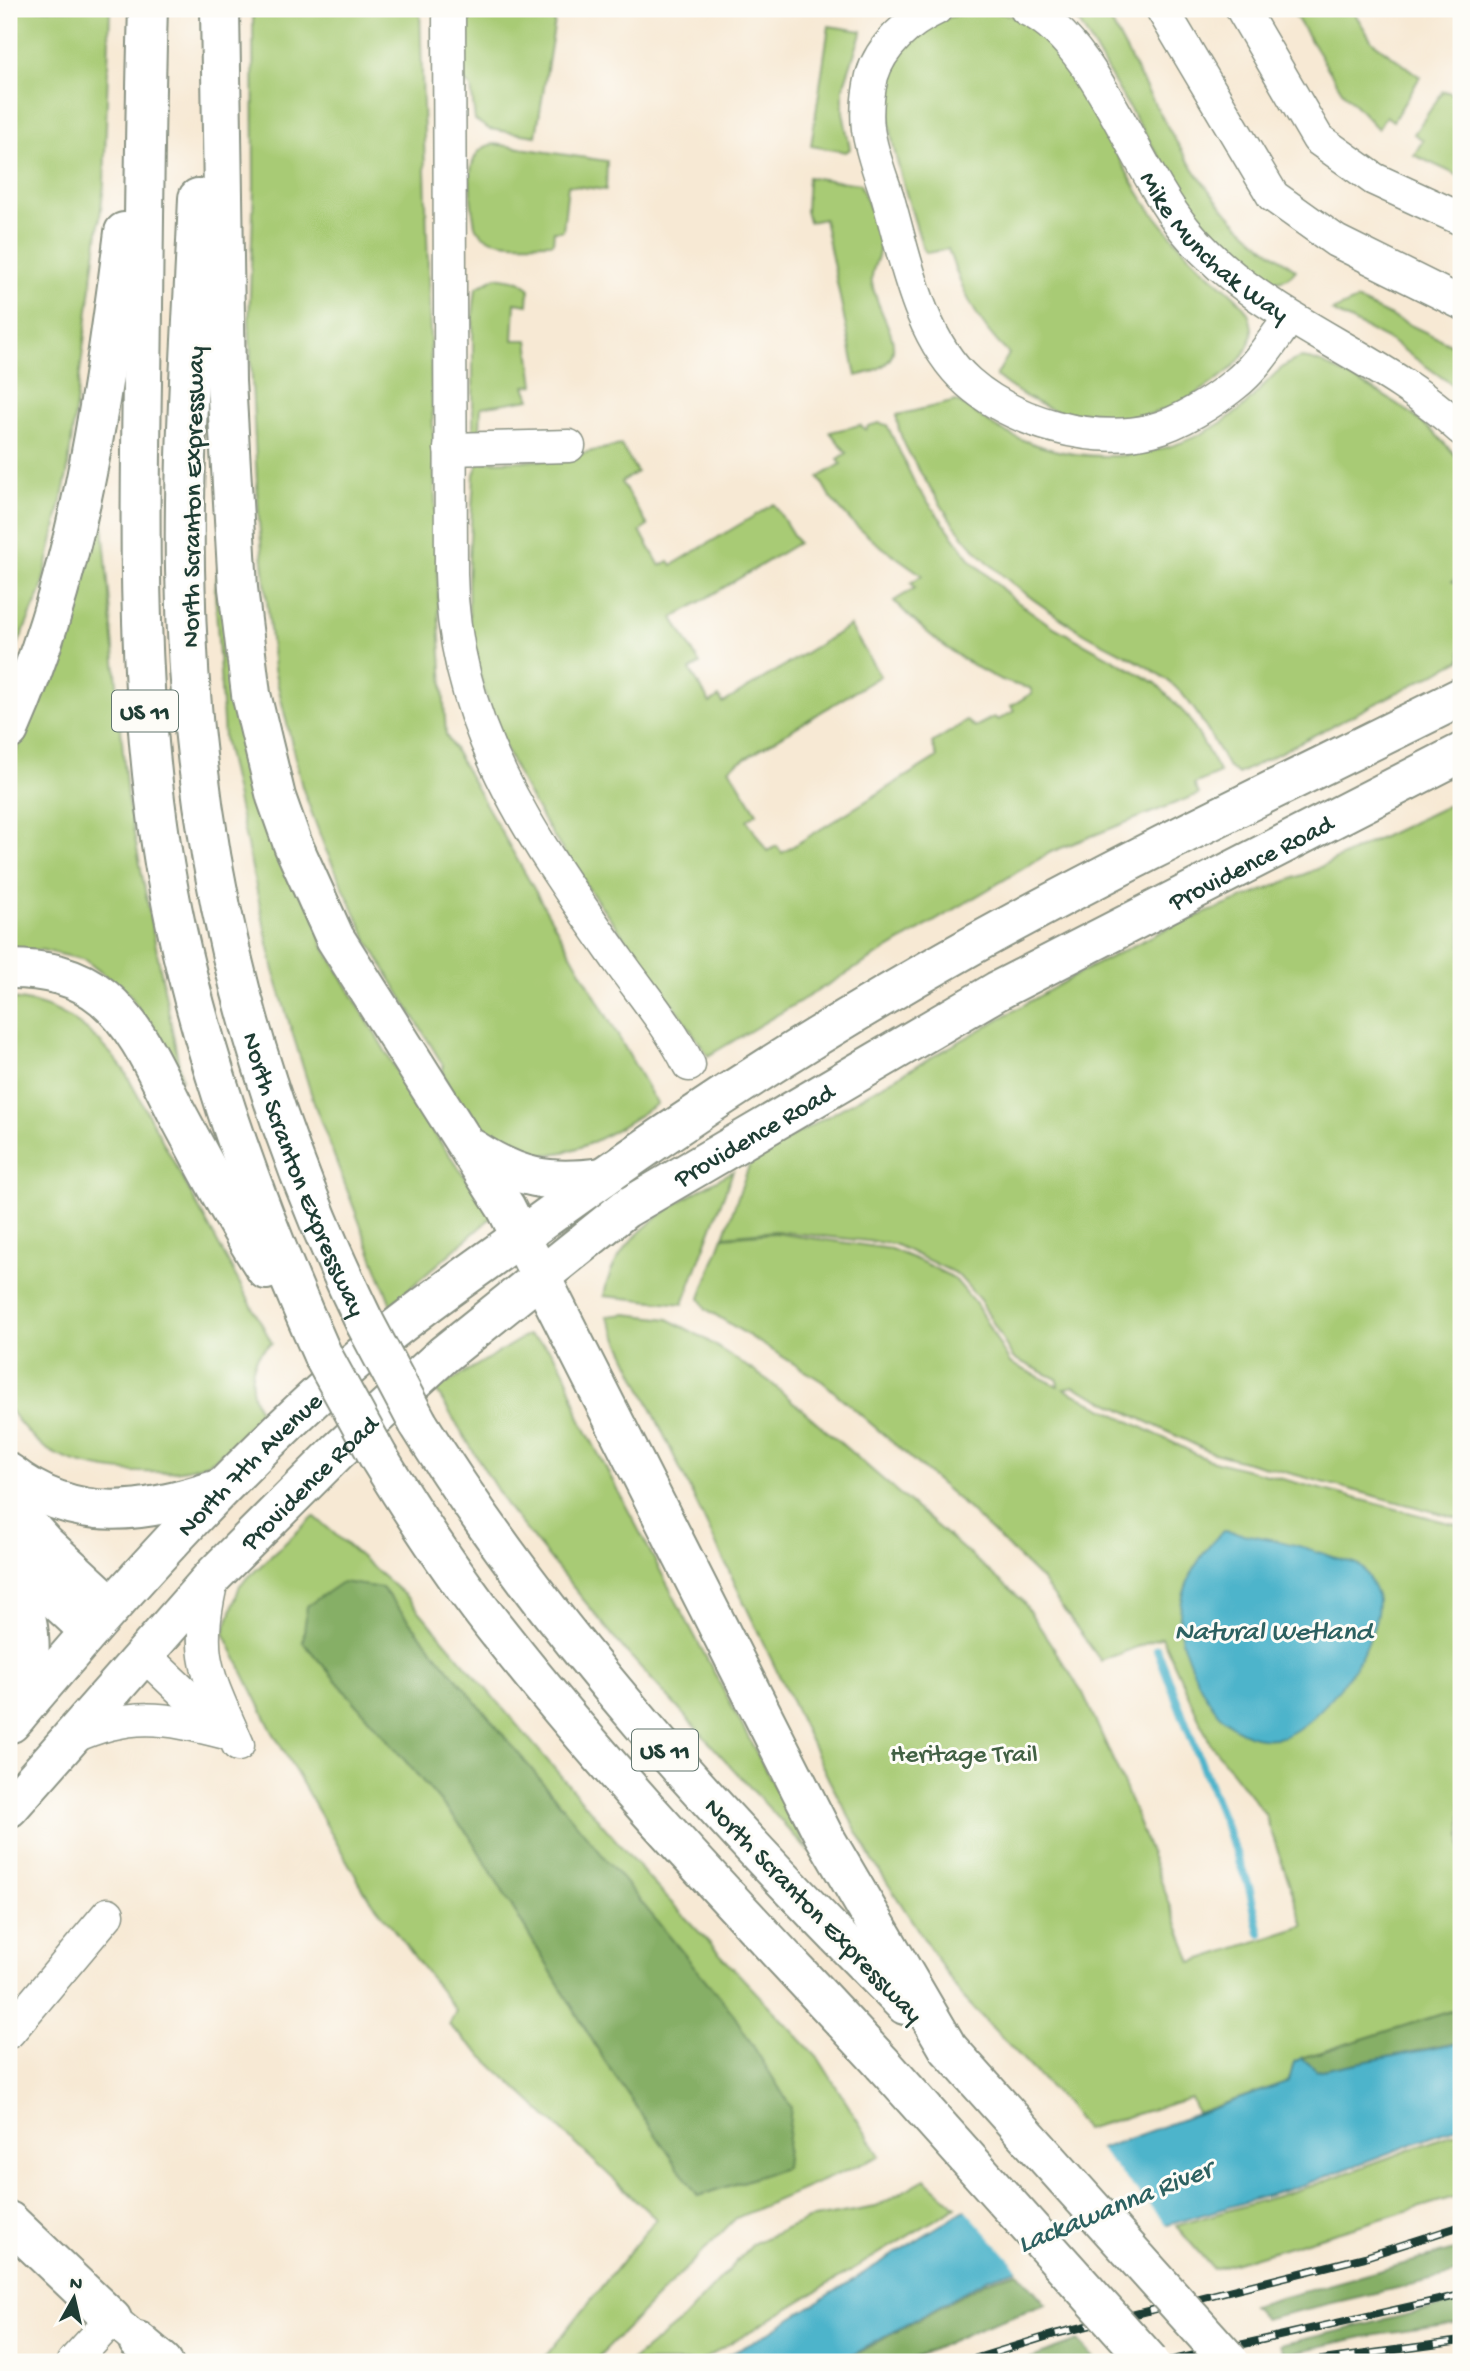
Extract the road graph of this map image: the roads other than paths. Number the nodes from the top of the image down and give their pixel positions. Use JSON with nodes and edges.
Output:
{"nodes":[{"id":1,"x":206,"y":9,"type":"edge"},
{"id":2,"x":220,"y":9,"type":"edge"},
{"id":3,"x":449,"y":9,"type":"edge"},
{"id":4,"x":936,"y":9,"type":"edge"},
{"id":5,"x":1026,"y":9,"type":"edge"},
{"id":6,"x":1162,"y":9,"type":"edge"},
{"id":7,"x":1242,"y":9,"type":"edge"},
{"id":8,"x":148,"y":24,"type":"edge"},
{"id":9,"x":1461,"y":219,"type":"edge"},
{"id":10,"x":1461,"y":303,"type":"edge"},
{"id":11,"x":1289,"y":319,"type":"junction"},
{"id":12,"x":1461,"y":429,"type":"edge"},
{"id":13,"x":569,"y":446,"type":"dead end"},
{"id":14,"x":450,"y":449,"type":"junction"},
{"id":15,"x":1461,"y":697,"type":"edge"},
{"id":16,"x":9,"y":730,"type":"edge"},
{"id":17,"x":1461,"y":753,"type":"edge"},
{"id":18,"x":9,"y":970,"type":"edge"},
{"id":19,"x":689,"y":1065,"type":"dead end"},
{"id":20,"x":469,"y":1146,"type":"junction"},
{"id":21,"x":603,"y":1177,"type":"junction"},
{"id":22,"x":521,"y":1236,"type":"junction"},
{"id":23,"x":540,"y":1275,"type":"junction"},
{"id":24,"x":323,"y":1356,"type":"junction"},
{"id":25,"x":9,"y":1473,"type":"edge"},
{"id":26,"x":221,"y":1488,"type":"junction"},
{"id":27,"x":9,"y":1504,"type":"edge"},
{"id":28,"x":9,"y":1556,"type":"edge"},
{"id":29,"x":9,"y":1569,"type":"edge"},
{"id":30,"x":213,"y":1576,"type":"junction"},
{"id":31,"x":100,"y":1618,"type":"junction"},
{"id":32,"x":143,"y":1654,"type":"junction"},
{"id":33,"x":13,"y":1721,"type":"edge"},
{"id":34,"x":69,"y":1738,"type":"junction"},
{"id":35,"x":232,"y":1739,"type":"junction"},
{"id":36,"x":9,"y":1808,"type":"edge"},
{"id":37,"x":108,"y":1913,"type":"dead end"},
{"id":38,"x":9,"y":2032,"type":"edge"},
{"id":39,"x":948,"y":2048,"type":"junction"},
{"id":40,"x":9,"y":2221,"type":"edge"},
{"id":41,"x":138,"y":2341,"type":"edge"},
{"id":42,"x":74,"y":2362,"type":"edge"},
{"id":43,"x":1150,"y":2362,"type":"edge"},
{"id":44,"x":1230,"y":2362,"type":"edge"}],
"edges":[{"from":1,"to":39,"type":"main road","name":"North Scranton Expressway","number":"US 11","bridge":true},
{"from":2,"to":20,"type":"main road"},
{"from":3,"to":14,"type":"street"},
{"from":4,"to":11,"type":"street"},
{"from":5,"to":11,"type":"street","name":"Mike Munchak Way"},
{"from":6,"to":10,"type":"street"},
{"from":7,"to":9,"type":"street"},
{"from":8,"to":16,"type":"main road"},
{"from":8,"to":24,"type":"main road","name":"North Scranton Expressway","number":"US 11"},
{"from":11,"to":12,"type":"street","name":"Mike Munchak Way"},
{"from":13,"to":14,"type":"street"},
{"from":14,"to":19,"type":"street"},
{"from":15,"to":21,"type":"main road","name":"Providence Road"},
{"from":17,"to":23,"type":"main road","name":"Providence Road"},
{"from":18,"to":24,"type":"main road"},
{"from":20,"to":21,"type":"main road"},
{"from":20,"to":22,"type":"main road"},
{"from":21,"to":22,"type":"main road","name":"Providence Road"},
{"from":22,"to":23,"type":"main road"},
{"from":22,"to":26,"type":"main road","name":"North 7th Avenue"},
{"from":23,"to":30,"type":"main road","name":"Providence Road"},
{"from":23,"to":39,"type":"main road"},
{"from":24,"to":43,"type":"main road","name":"North Scranton Expressway","number":"US 11","bridge":true},
{"from":25,"to":26,"type":"main road"},
{"from":26,"to":31,"type":"main road","name":"North 7th Avenue"},
{"from":27,"to":31,"type":"main road"},
{"from":28,"to":31,"type":"main road"},
{"from":29,"to":33,"type":"main road"},
{"from":30,"to":32,"type":"main road","name":"Providence Road"},
{"from":30,"to":35,"type":"street"},
{"from":31,"to":32,"type":"main road"},
{"from":31,"to":33,"type":"main road","name":"North 7th Avenue"},
{"from":32,"to":34,"type":"main road"},
{"from":32,"to":35,"type":"street"},
{"from":34,"to":35,"type":"street"},
{"from":34,"to":36,"type":"main road"},
{"from":37,"to":38,"type":"street"},
{"from":39,"to":44,"type":"main road","name":"North Scranton Expressway","number":"US 11","bridge":true},
{"from":40,"to":41,"type":"main road"},
{"from":41,"to":42,"type":"street"}]}
